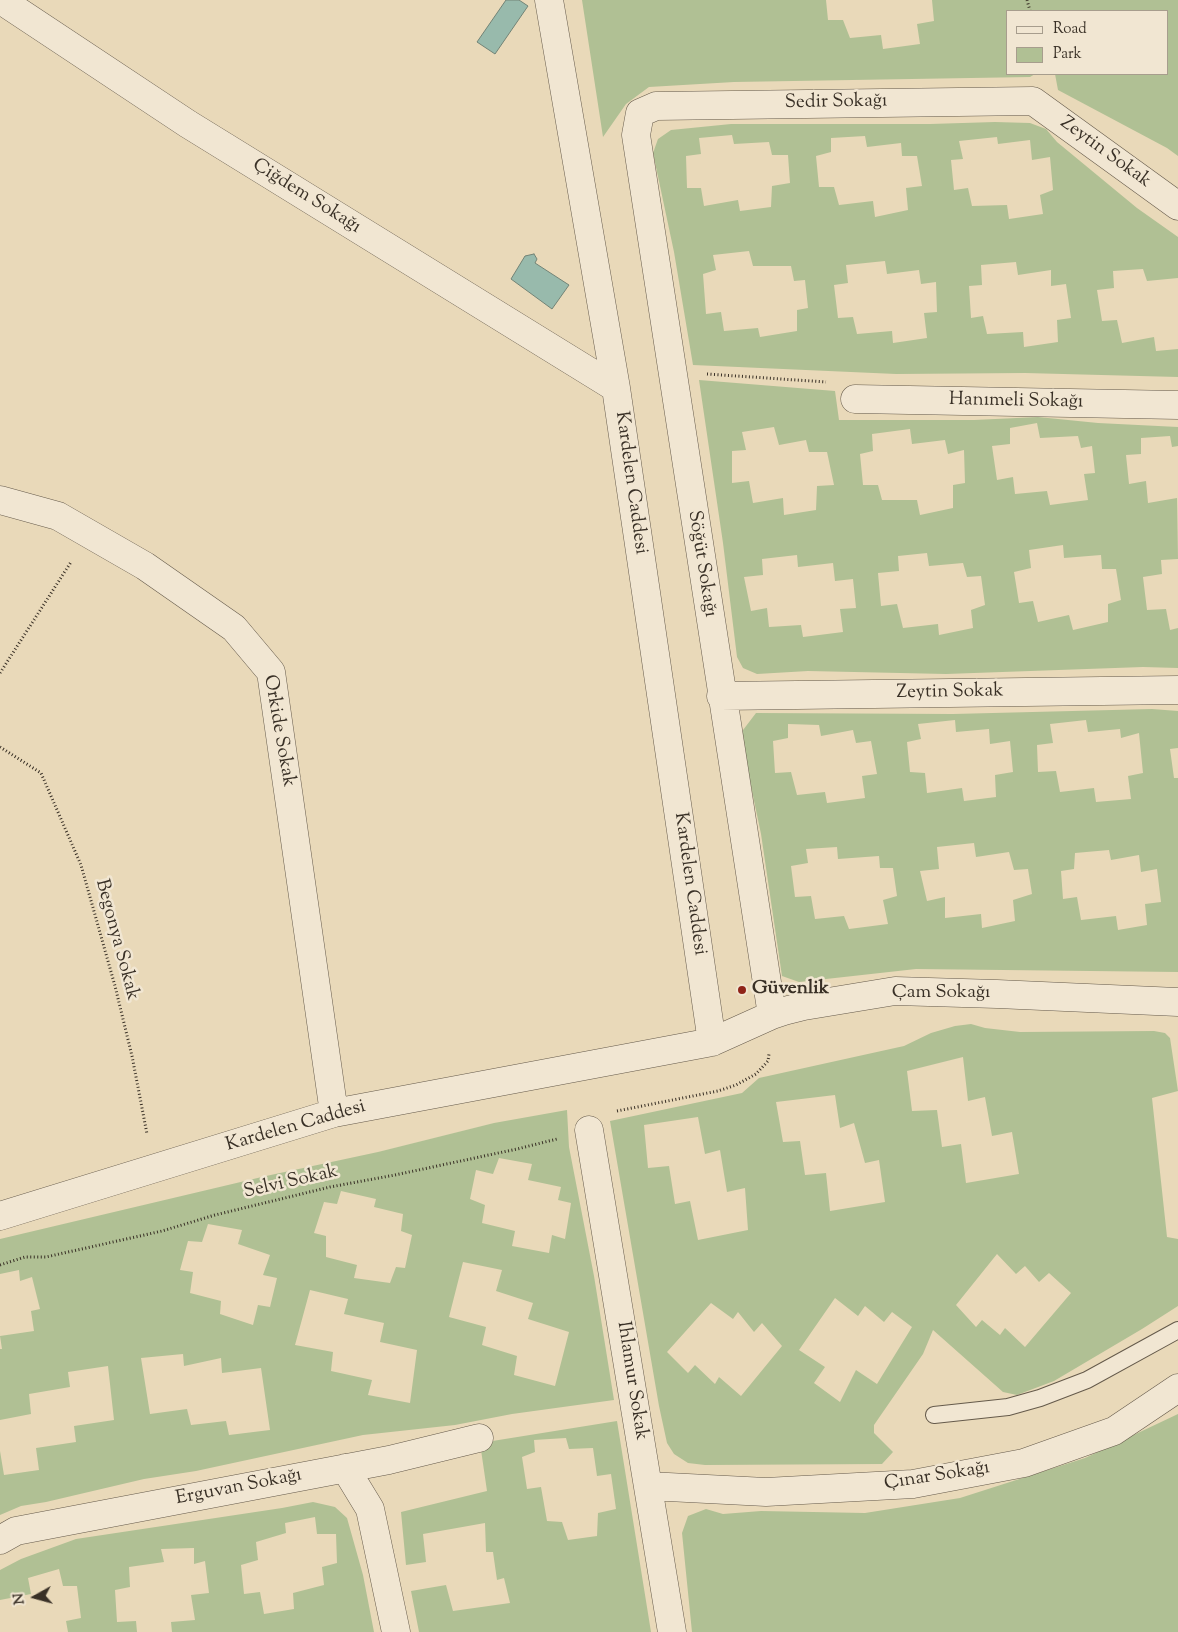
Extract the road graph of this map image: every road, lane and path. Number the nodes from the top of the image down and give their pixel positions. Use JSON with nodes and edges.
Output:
{"nodes":[{"id":1,"x":1,"y":0,"type":"edge"},
{"id":2,"x":549,"y":0,"type":"edge"},
{"id":3,"x":1033,"y":101,"type":"joint"},
{"id":4,"x":640,"y":113,"type":"joint"},
{"id":5,"x":1178,"y":206,"type":"edge"},
{"id":6,"x":672,"y":377,"type":"junction"},
{"id":7,"x":616,"y":388,"type":"junction"},
{"id":8,"x":855,"y":399,"type":"joint"},
{"id":9,"x":1178,"y":405,"type":"edge"},
{"id":10,"x":0,"y":500,"type":"edge"},
{"id":11,"x":88,"y":534,"type":"junction"},
{"id":12,"x":0,"y":673,"type":"edge"},
{"id":13,"x":1178,"y":690,"type":"edge"},
{"id":14,"x":721,"y":696,"type":"junction"},
{"id":15,"x":0,"y":747,"type":"edge"},
{"id":16,"x":1178,"y":1002,"type":"edge"},
{"id":17,"x":772,"y":1014,"type":"junction"},
{"id":18,"x":712,"y":1042,"type":"junction"},
{"id":19,"x":334,"y":1113,"type":"junction"},
{"id":20,"x":589,"y":1130,"type":"junction"},
{"id":21,"x":154,"y":1169,"type":"junction"},
{"id":22,"x":0,"y":1216,"type":"edge"},
{"id":23,"x":0,"y":1265,"type":"edge"},
{"id":24,"x":1178,"y":1330,"type":"edge"},
{"id":25,"x":1178,"y":1388,"type":"edge"},
{"id":26,"x":934,"y":1415,"type":"dead end"},
{"id":27,"x":480,"y":1438,"type":"dead end"},
{"id":28,"x":346,"y":1468,"type":"junction"},
{"id":29,"x":648,"y":1486,"type":"junction"},
{"id":30,"x":0,"y":1540,"type":"edge"},
{"id":31,"x":396,"y":1632,"type":"edge"},
{"id":32,"x":672,"y":1632,"type":"edge"}],
"edges":[{"from":1,"to":7,"type":"street","name":"Çiğdem Sokağı"},
{"from":2,"to":7,"type":"street","name":"Kardelen Caddesi"},
{"from":3,"to":4,"type":"street","name":"Sedir Sokağı"},
{"from":3,"to":5,"type":"street","name":"Zeytin Sokak"},
{"from":4,"to":6,"type":"street","name":"Söğüt Sokağı"},
{"from":6,"to":8,"type":"path"},
{"from":6,"to":14,"type":"street","name":"Söğüt Sokağı"},
{"from":7,"to":18,"type":"street","name":"Kardelen Caddesi"},
{"from":8,"to":9,"type":"street","name":"Hanımeli Sokağı"},
{"from":10,"to":11,"type":"street","name":"Orkide Sokak"},
{"from":11,"to":12,"type":"path"},
{"from":11,"to":19,"type":"street","name":"Orkide Sokak"},
{"from":13,"to":14,"type":"street","name":"Zeytin Sokak"},
{"from":14,"to":17,"type":"street","name":"Söğüt Sokağı"},
{"from":15,"to":21,"type":"path","name":"Begonya Sokak"},
{"from":16,"to":17,"type":"street","name":"Çam Sokağı"},
{"from":17,"to":18,"type":"street","name":"Çam Sokağı"},
{"from":17,"to":20,"type":"path"},
{"from":18,"to":19,"type":"street","name":"Kardelen Caddesi"},
{"from":19,"to":21,"type":"street","name":"Kardelen Caddesi"},
{"from":20,"to":23,"type":"path","name":"Selvi Sokak"},
{"from":20,"to":29,"type":"street","name":"Ihlamur Sokak"},
{"from":21,"to":22,"type":"street","name":"Kardelen Caddesi"},
{"from":24,"to":26,"type":"lane"},
{"from":25,"to":29,"type":"street","name":"Çınar Sokağı"},
{"from":27,"to":28,"type":"street","name":"Erguvan Sokağı"},
{"from":28,"to":30,"type":"street","name":"Erguvan Sokağı"},
{"from":28,"to":31,"type":"street"},
{"from":29,"to":32,"type":"street","name":"Ihlamur Sokak"}]}
